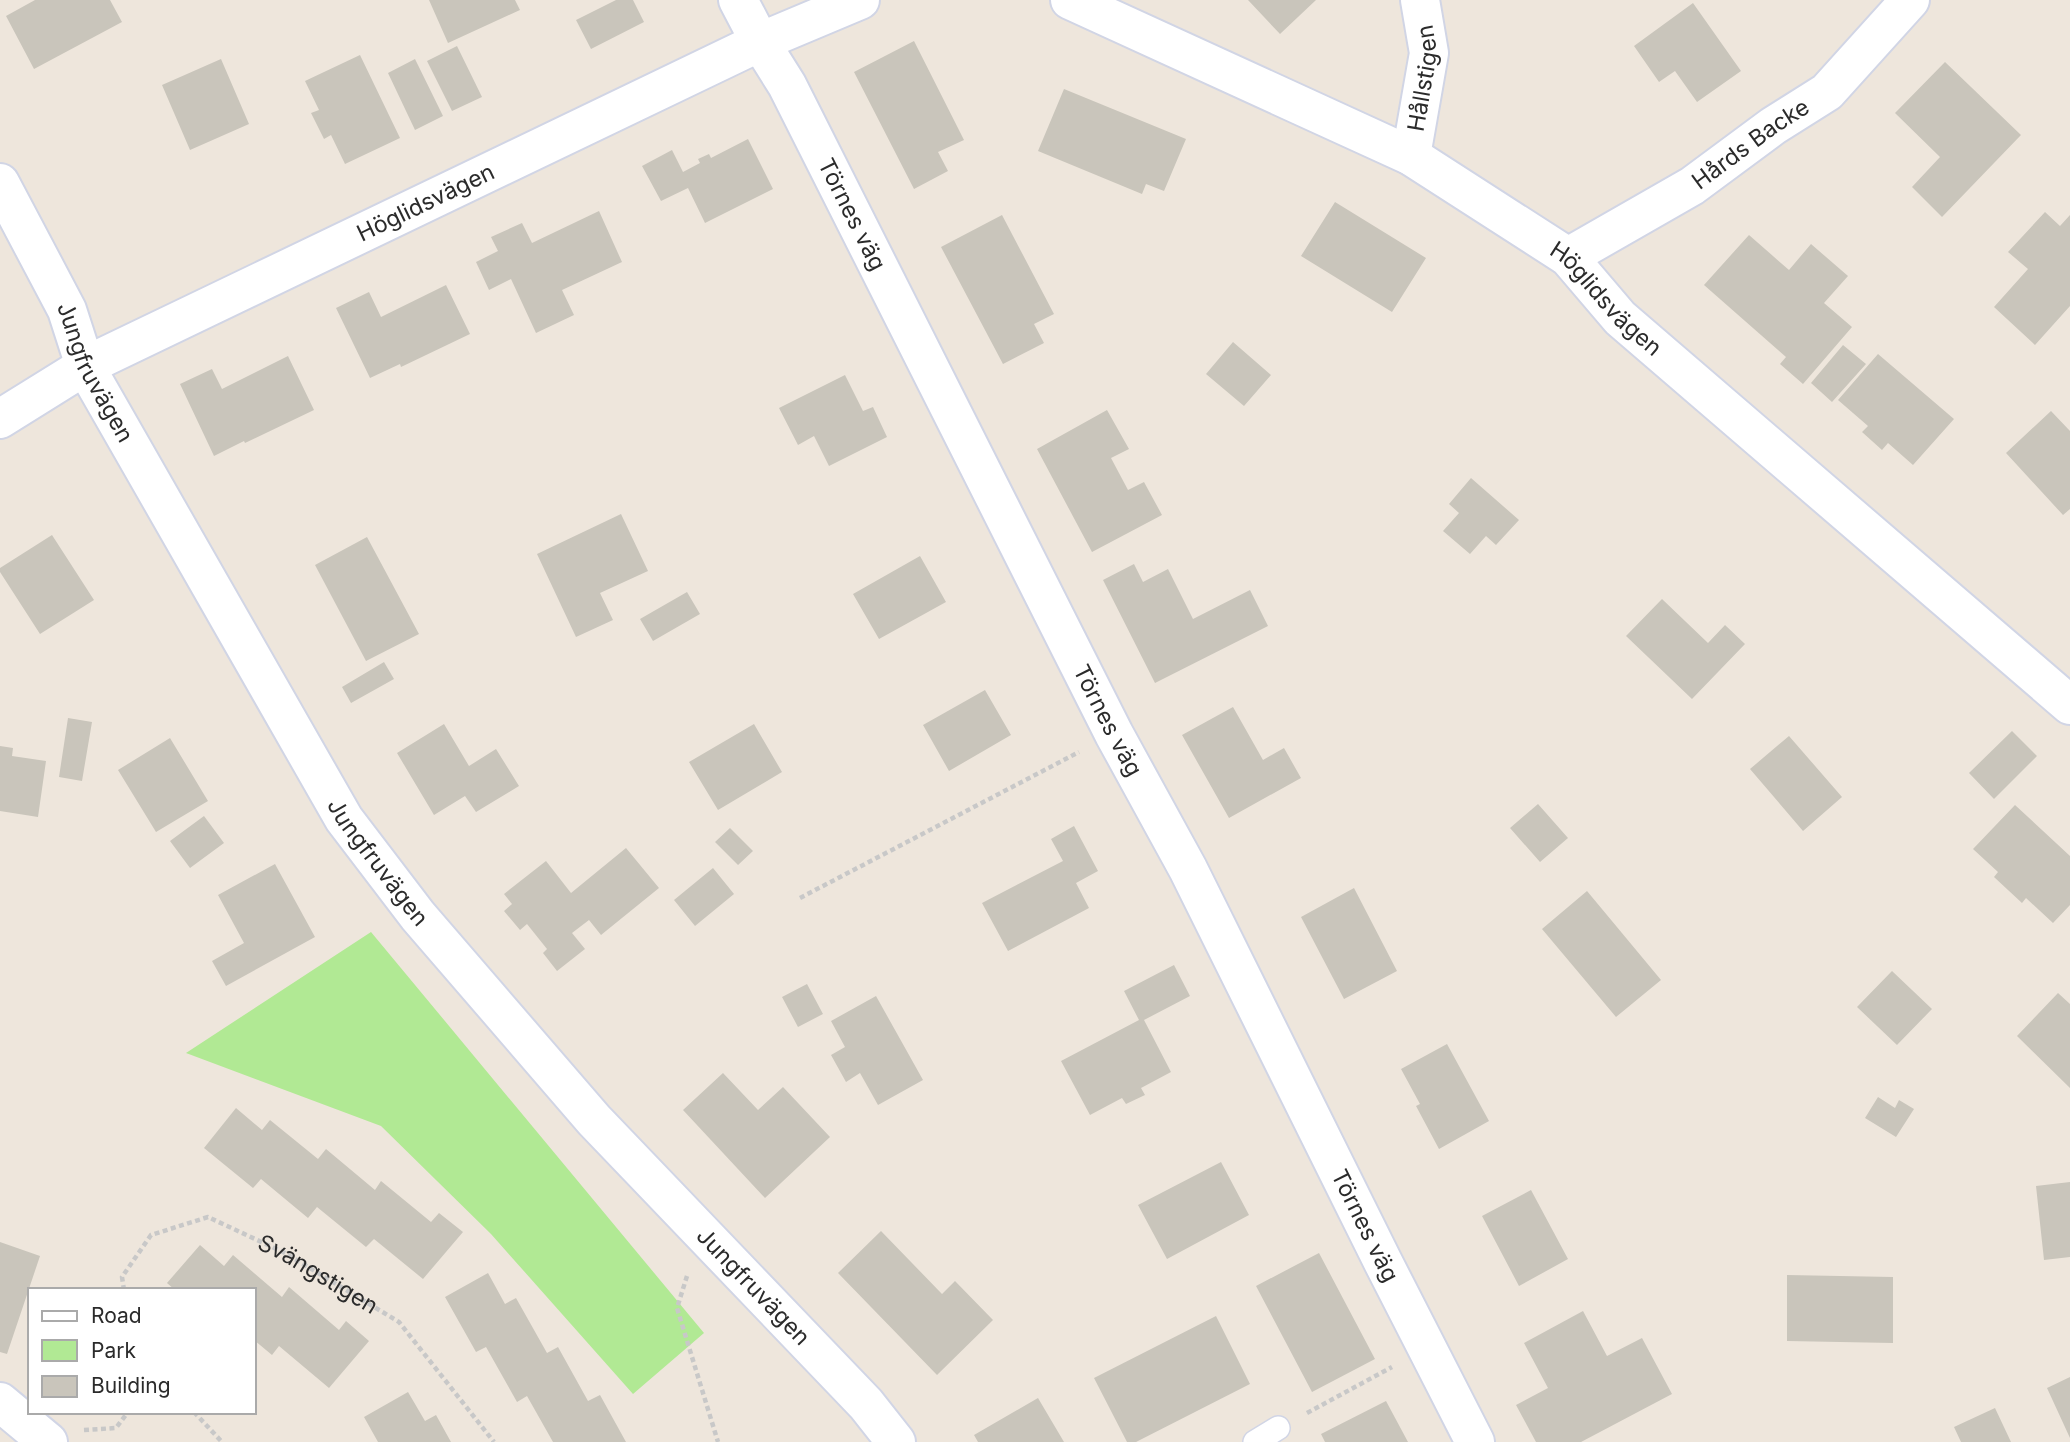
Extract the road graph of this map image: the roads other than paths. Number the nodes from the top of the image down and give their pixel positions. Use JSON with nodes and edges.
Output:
{"nodes":[{"id":1,"x":738,"y":0,"type":"edge"},
{"id":2,"x":860,"y":0,"type":"edge"},
{"id":3,"x":1070,"y":0,"type":"edge"},
{"id":4,"x":1420,"y":0,"type":"edge"},
{"id":5,"x":1910,"y":0,"type":"edge"},
{"id":6,"x":760,"y":42,"type":"junction"},
{"id":7,"x":1411,"y":156,"type":"junction"},
{"id":8,"x":0,"y":183,"type":"edge"},
{"id":9,"x":1568,"y":257,"type":"junction"},
{"id":10,"x":85,"y":366,"type":"junction"},
{"id":11,"x":0,"y":419,"type":"edge"},
{"id":12,"x":2070,"y":705,"type":"edge"},
{"id":13,"x":0,"y":1402,"type":"edge"},
{"id":14,"x":1278,"y":1429,"type":"road end"},
{"id":15,"x":48,"y":1442,"type":"edge"},
{"id":16,"x":896,"y":1442,"type":"edge"},
{"id":17,"x":1255,"y":1442,"type":"edge"},
{"id":18,"x":1475,"y":1442,"type":"edge"}],
"edges":[{"from":1,"to":6,"type":"street","name":"Törnes väg"},
{"from":2,"to":6,"type":"street","name":"Höglidsvägen"},
{"from":3,"to":7,"type":"street","name":"Höglidsvägen"},
{"from":4,"to":7,"type":"street","name":"Hållstigen"},
{"from":5,"to":9,"type":"street","name":"Hårds Backe"},
{"from":6,"to":10,"type":"street","name":"Höglidsvägen"},
{"from":6,"to":18,"type":"street","name":"Törnes väg"},
{"from":7,"to":9,"type":"street","name":"Höglidsvägen"},
{"from":8,"to":10,"type":"street","name":"Jungfruvägen"},
{"from":9,"to":12,"type":"street","name":"Höglidsvägen"},
{"from":10,"to":11,"type":"street","name":"Höglidsvägen"},
{"from":10,"to":16,"type":"street","name":"Jungfruvägen"},
{"from":13,"to":15,"type":"street"},
{"from":14,"to":17,"type":"lane"}]}
